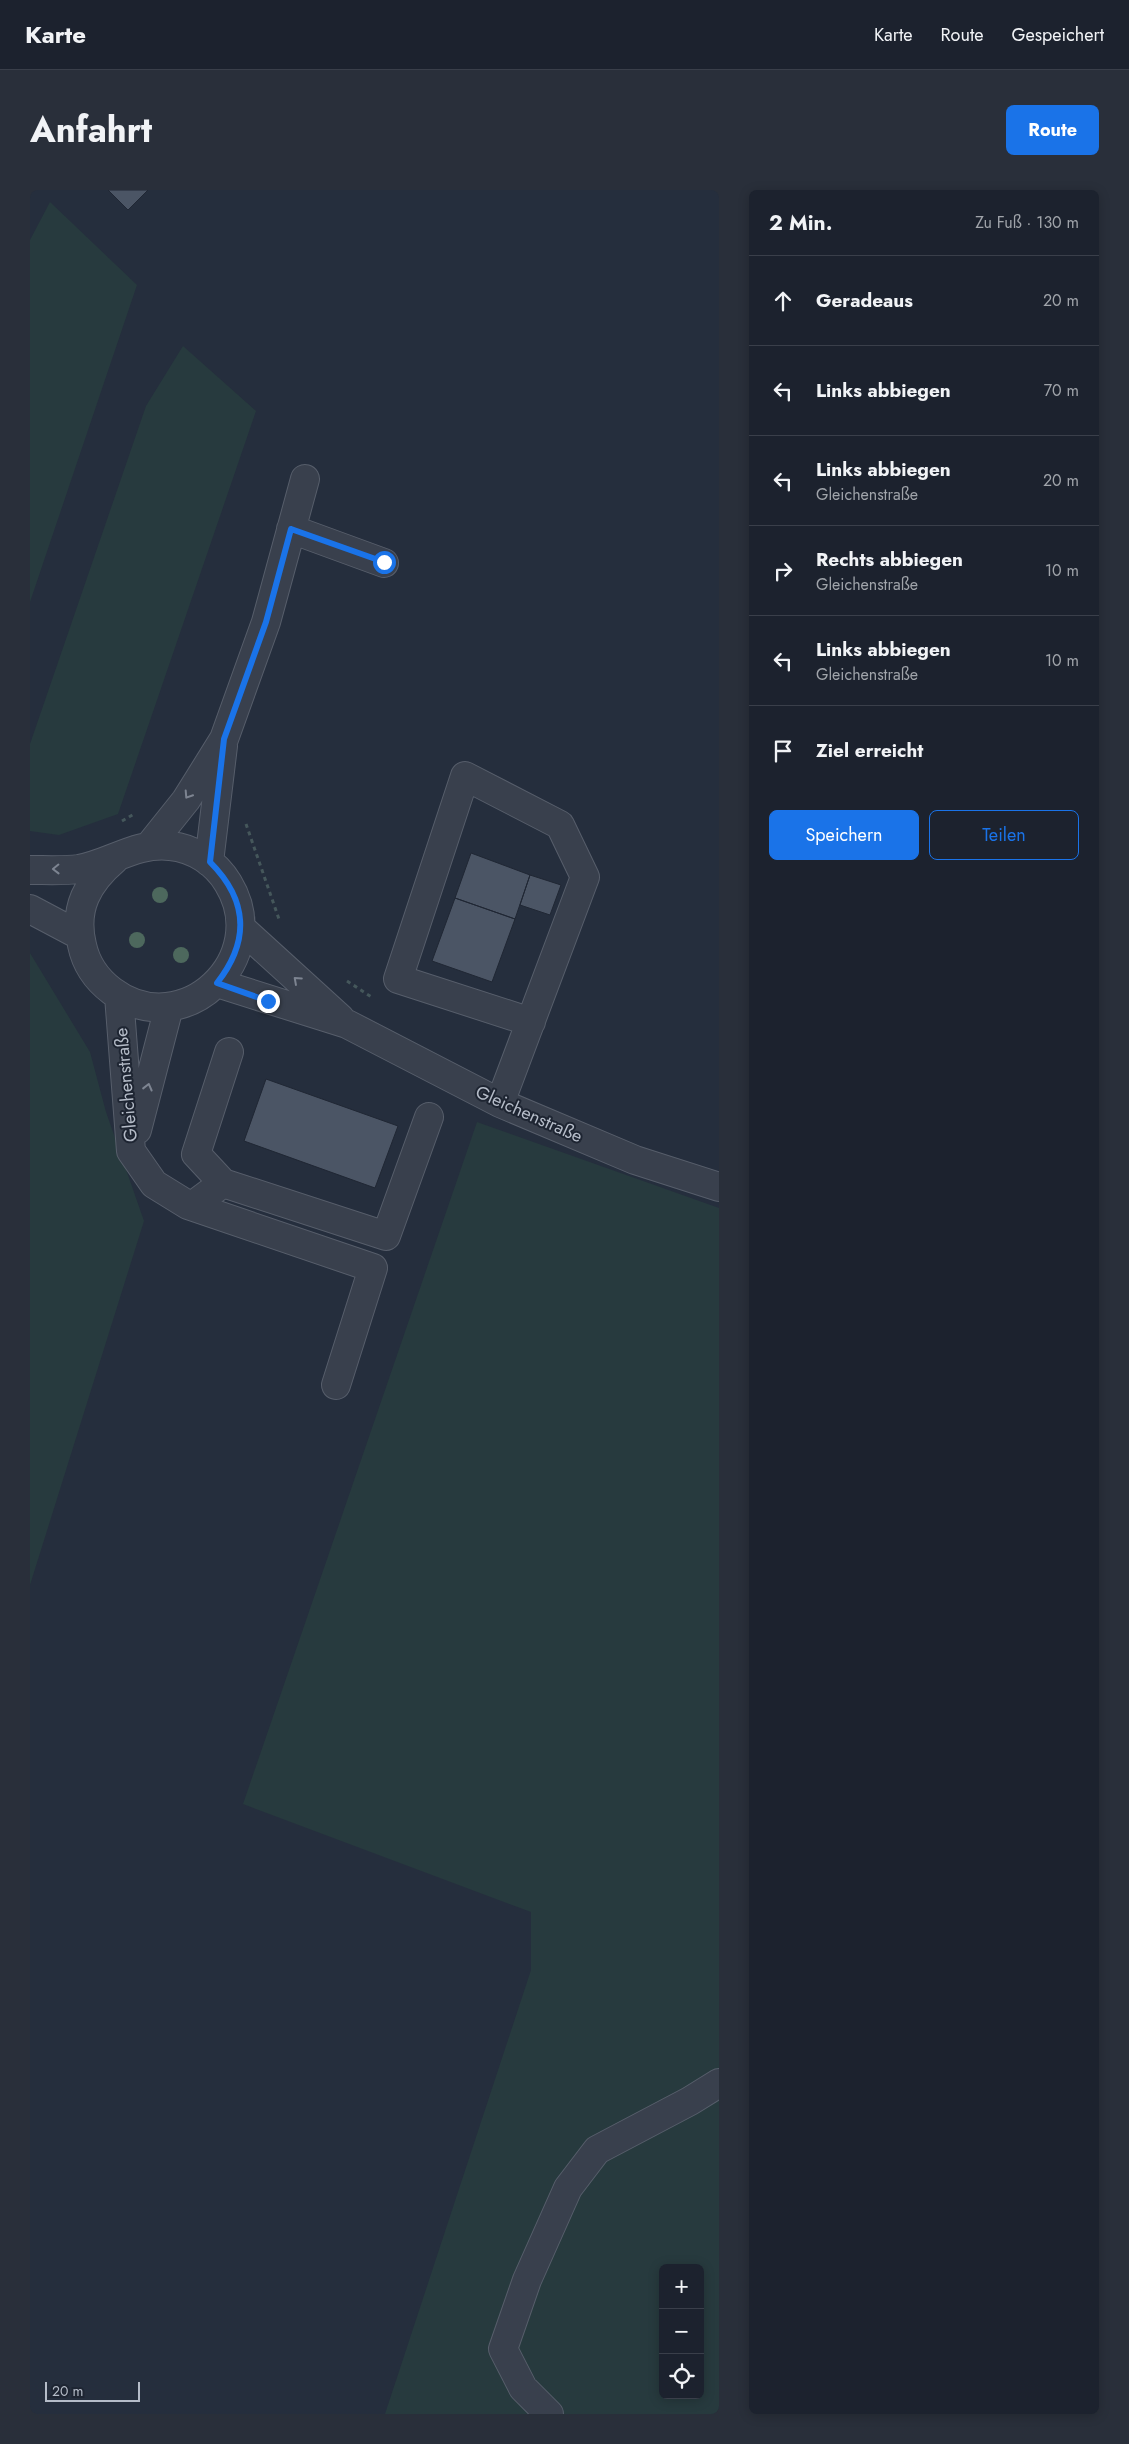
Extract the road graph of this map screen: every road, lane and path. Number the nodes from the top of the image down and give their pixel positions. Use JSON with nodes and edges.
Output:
{"nodes":[{"id":1,"x":305,"y":479,"type":"dead end"},
{"id":2,"x":291,"y":529,"type":"junction"},
{"id":3,"x":384,"y":562,"type":"dead end"},
{"id":4,"x":224,"y":739,"type":"junction"},
{"id":5,"x":150,"y":845,"type":"junction"},
{"id":6,"x":115,"y":859,"type":"junction"},
{"id":7,"x":210,"y":862,"type":"junction"},
{"id":8,"x":30,"y":870,"type":"edge"},
{"id":9,"x":30,"y":909,"type":"edge"},
{"id":10,"x":241,"y":928,"type":"junction"},
{"id":11,"x":79,"y":935,"type":"junction"},
{"id":12,"x":217,"y":983,"type":"junction"},
{"id":13,"x":119,"y":996,"type":"junction"},
{"id":14,"x":169,"y":1007,"type":"junction"},
{"id":15,"x":531,"y":1022,"type":"junction"},
{"id":16,"x":347,"y":1024,"type":"junction"},
{"id":17,"x":229,"y":1052,"type":"dead end"},
{"id":18,"x":500,"y":1103,"type":"junction"},
{"id":19,"x":429,"y":1117,"type":"dead end"},
{"id":20,"x":131,"y":1151,"type":"junction"},
{"id":21,"x":223,"y":1183,"type":"junction"},
{"id":22,"x":719,"y":1187,"type":"edge"},
{"id":23,"x":192,"y":1206,"type":"junction"},
{"id":24,"x":336,"y":1384,"type":"dead end"},
{"id":25,"x":719,"y":2084,"type":"edge"},
{"id":26,"x":549,"y":2414,"type":"edge"}],
"edges":[{"from":1,"to":2,"type":"street"},
{"from":2,"to":3,"type":"street"},
{"from":2,"to":4,"type":"street"},
{"from":4,"to":5,"type":"street","one_way":true},
{"from":4,"to":7,"type":"street"},
{"from":5,"to":6,"type":"street","name":"Gleichenstraße"},
{"from":5,"to":7,"type":"street","name":"Gleichenstraße"},
{"from":6,"to":8,"type":"street","name":"Gleichenstraße","one_way":true},
{"from":6,"to":11,"type":"street","name":"Gleichenstraße"},
{"from":7,"to":10,"type":"street","name":"Gleichenstraße"},
{"from":9,"to":11,"type":"street"},
{"from":10,"to":12,"type":"street","name":"Gleichenstraße"},
{"from":16,"to":10,"type":"street","name":"Gleichenstraße","one_way":true},
{"from":11,"to":13,"type":"street","name":"Gleichenstraße"},
{"from":12,"to":14,"type":"street","name":"Gleichenstraße"},
{"from":12,"to":16,"type":"street","name":"Gleichenstraße"},
{"from":13,"to":14,"type":"street","name":"Gleichenstraße"},
{"from":13,"to":20,"type":"street","name":"Gleichenstraße"},
{"from":20,"to":14,"type":"street","name":"Gleichenstraße","one_way":true},
{"from":15,"to":15,"type":"street"},
{"from":15,"to":18,"type":"street"},
{"from":16,"to":18,"type":"street","name":"Gleichenstraße"},
{"from":17,"to":21,"type":"street"},
{"from":18,"to":22,"type":"street","name":"Gleichenstraße"},
{"from":19,"to":21,"type":"street"},
{"from":20,"to":23,"type":"street"},
{"from":21,"to":23,"type":"street"},
{"from":23,"to":24,"type":"street"},
{"from":25,"to":26,"type":"street"}]}
